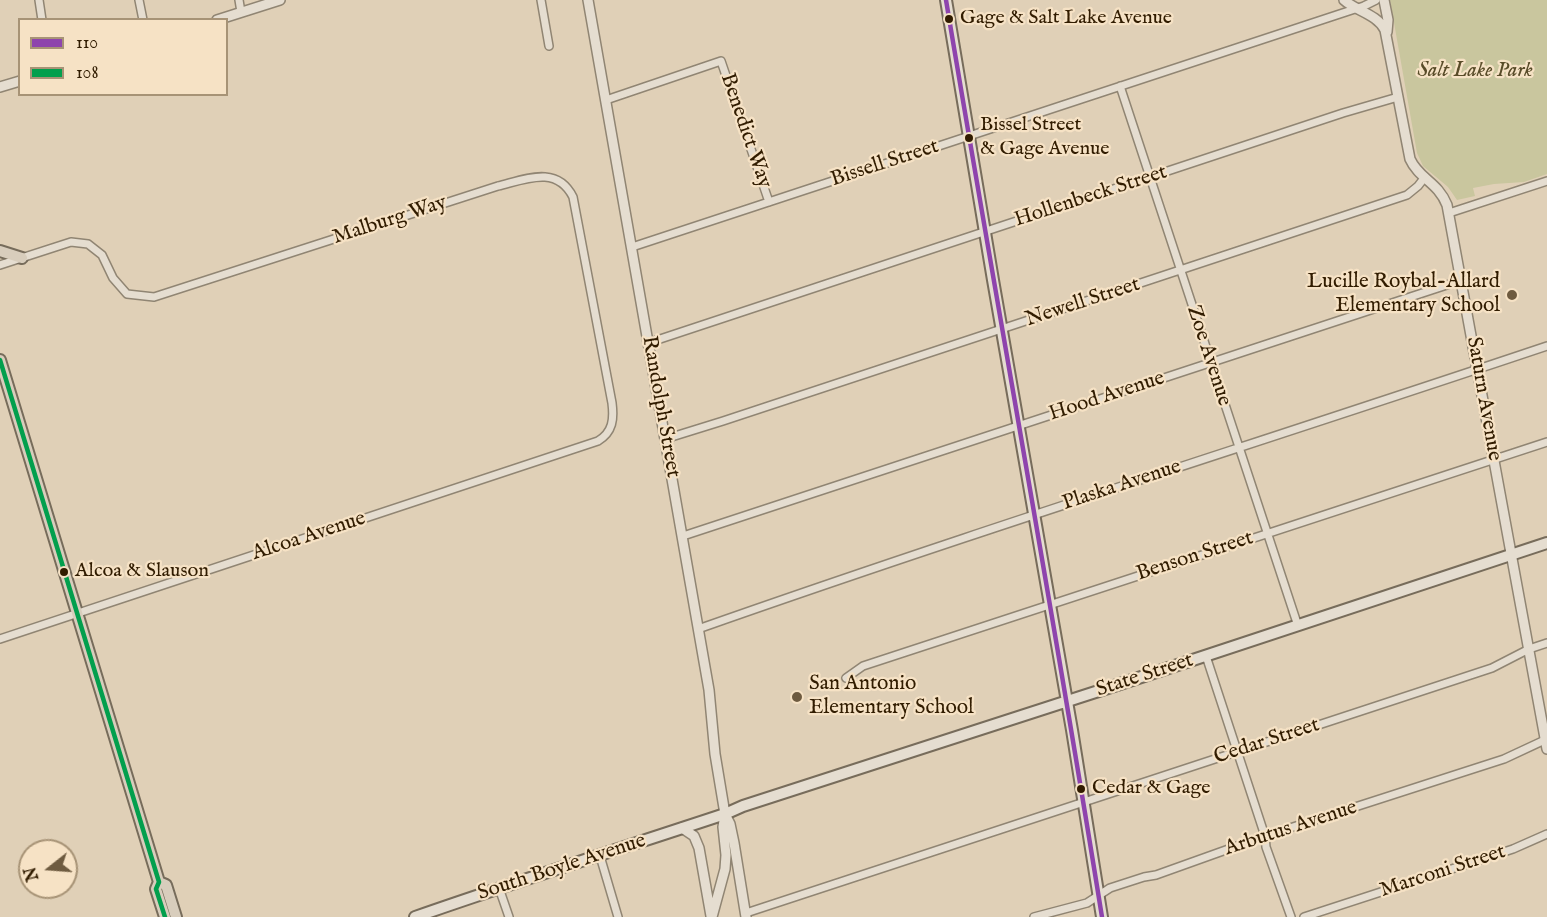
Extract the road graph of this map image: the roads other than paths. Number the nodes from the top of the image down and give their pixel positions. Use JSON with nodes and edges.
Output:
{"nodes":[{"id":1,"x":39,"y":0,"type":"edge"},
{"id":2,"x":139,"y":0,"type":"edge"},
{"id":3,"x":239,"y":0,"type":"edge"},
{"id":4,"x":280,"y":0,"type":"edge"},
{"id":5,"x":541,"y":0,"type":"edge"},
{"id":6,"x":588,"y":0,"type":"edge"},
{"id":7,"x":946,"y":0,"type":"edge"},
{"id":8,"x":1344,"y":0,"type":"edge"},
{"id":9,"x":1376,"y":0,"type":"edge"},
{"id":10,"x":1384,"y":0,"type":"edge"},
{"id":11,"x":1355,"y":9,"type":"junction"},
{"id":12,"x":241,"y":12,"type":"junction"},
{"id":13,"x":42,"y":18,"type":"edge"},
{"id":14,"x":143,"y":18,"type":"edge"},
{"id":15,"x":223,"y":18,"type":"edge"},
{"id":16,"x":1387,"y":34,"type":"junction"},
{"id":17,"x":549,"y":46,"type":"dead end"},
{"id":18,"x":18,"y":82,"type":"edge"},
{"id":19,"x":1119,"y":86,"type":"junction"},
{"id":20,"x":0,"y":87,"type":"edge"},
{"id":21,"x":1398,"y":97,"type":"junction"},
{"id":22,"x":606,"y":100,"type":"junction"},
{"id":23,"x":969,"y":136,"type":"junction"},
{"id":24,"x":1425,"y":177,"type":"junction"},
{"id":25,"x":1150,"y":178,"type":"junction"},
{"id":26,"x":1547,"y":181,"type":"edge"},
{"id":27,"x":769,"y":202,"type":"junction"},
{"id":28,"x":1449,"y":213,"type":"junction"},
{"id":29,"x":985,"y":232,"type":"junction"},
{"id":30,"x":632,"y":247,"type":"junction"},
{"id":31,"x":0,"y":251,"type":"edge"},
{"id":32,"x":22,"y":258,"type":"junction"},
{"id":33,"x":0,"y":265,"type":"edge"},
{"id":34,"x":1180,"y":270,"type":"junction"},
{"id":35,"x":1462,"y":280,"type":"junction"},
{"id":36,"x":1002,"y":329,"type":"junction"},
{"id":37,"x":648,"y":343,"type":"junction"},
{"id":38,"x":1547,"y":346,"type":"edge"},
{"id":39,"x":0,"y":360,"type":"edge"},
{"id":40,"x":1210,"y":363,"type":"junction"},
{"id":41,"x":1478,"y":369,"type":"junction"},
{"id":42,"x":1018,"y":426,"type":"junction"},
{"id":43,"x":612,"y":427,"type":"joint"},
{"id":44,"x":665,"y":439,"type":"junction"},
{"id":45,"x":1547,"y":442,"type":"edge"},
{"id":46,"x":1239,"y":448,"type":"junction"},
{"id":47,"x":1493,"y":460,"type":"junction"},
{"id":48,"x":1034,"y":515,"type":"junction"},
{"id":49,"x":1267,"y":533,"type":"junction"},
{"id":50,"x":683,"y":536,"type":"junction"},
{"id":51,"x":1547,"y":543,"type":"edge"},
{"id":52,"x":1511,"y":555,"type":"junction"},
{"id":53,"x":1049,"y":605,"type":"junction"},
{"id":54,"x":76,"y":614,"type":"junction"},
{"id":55,"x":1298,"y":626,"type":"junction"},
{"id":56,"x":698,"y":629,"type":"junction"},
{"id":57,"x":0,"y":639,"type":"edge"},
{"id":58,"x":1547,"y":643,"type":"edge"},
{"id":59,"x":1529,"y":649,"type":"junction"},
{"id":60,"x":1206,"y":656,"type":"junction"},
{"id":61,"x":846,"y":678,"type":"dead end"},
{"id":62,"x":1066,"y":701,"type":"junction"},
{"id":63,"x":1546,"y":742,"type":"edge"},
{"id":64,"x":1237,"y":752,"type":"junction"},
{"id":65,"x":1083,"y":803,"type":"junction"},
{"id":66,"x":725,"y":814,"type":"junction"},
{"id":67,"x":709,"y":819,"type":"joint"},
{"id":68,"x":682,"y":828,"type":"junction"},
{"id":69,"x":1547,"y":834,"type":"edge"},
{"id":70,"x":1265,"y":836,"type":"junction"},
{"id":71,"x":600,"y":856,"type":"junction"},
{"id":72,"x":159,"y":882,"type":"junction"},
{"id":73,"x":499,"y":888,"type":"junction"},
{"id":74,"x":1098,"y":896,"type":"junction"},
{"id":75,"x":746,"y":915,"type":"edge"},
{"id":76,"x":165,"y":917,"type":"edge"},
{"id":77,"x":176,"y":917,"type":"edge"},
{"id":78,"x":415,"y":917,"type":"edge"},
{"id":79,"x":509,"y":917,"type":"edge"},
{"id":80,"x":618,"y":917,"type":"edge"},
{"id":81,"x":712,"y":917,"type":"edge"},
{"id":82,"x":1034,"y":917,"type":"edge"},
{"id":83,"x":1102,"y":917,"type":"edge"},
{"id":84,"x":1291,"y":917,"type":"edge"},
{"id":85,"x":1304,"y":917,"type":"edge"}],
"edges":[{"from":1,"to":13,"type":"street"},
{"from":2,"to":14,"type":"street"},
{"from":3,"to":12,"type":"street"},
{"from":4,"to":12,"type":"street"},
{"from":5,"to":17,"type":"street"},
{"from":6,"to":22,"type":"street","name":"Randolph Street"},
{"from":7,"to":23,"type":"main road"},
{"from":8,"to":11,"type":"street"},
{"from":9,"to":11,"type":"street","name":"Bissell Street"},
{"from":10,"to":16,"type":"street","name":"Saturn Avenue"},
{"from":11,"to":16,"type":"street"},
{"from":11,"to":19,"type":"street","name":"Bissell Street"},
{"from":12,"to":15,"type":"street"},
{"from":16,"to":21,"type":"street","name":"Saturn Avenue"},
{"from":18,"to":20,"type":"street"},
{"from":19,"to":23,"type":"street","name":"Bissell Street"},
{"from":19,"to":25,"type":"street","name":"Zoe Avenue"},
{"from":21,"to":24,"type":"street","name":"Saturn Avenue"},
{"from":21,"to":25,"type":"street","name":"Hollenbeck Street"},
{"from":22,"to":27,"type":"street","name":"Benedict Way"},
{"from":22,"to":30,"type":"street","name":"Randolph Street"},
{"from":23,"to":27,"type":"street","name":"Bissell Street"},
{"from":23,"to":29,"type":"main road"},
{"from":24,"to":28,"type":"street","name":"Saturn Avenue"},
{"from":24,"to":34,"type":"street","name":"Newell Street"},
{"from":25,"to":29,"type":"street","name":"Hollenbeck Street"},
{"from":25,"to":34,"type":"street","name":"Zoe Avenue"},
{"from":26,"to":28,"type":"street"},
{"from":27,"to":30,"type":"street","name":"Bissell Street"},
{"from":28,"to":35,"type":"street","name":"Saturn Avenue"},
{"from":29,"to":36,"type":"main road"},
{"from":29,"to":37,"type":"street","name":"Hollenbeck Street"},
{"from":30,"to":37,"type":"street","name":"Randolph Street"},
{"from":31,"to":32,"type":"main road"},
{"from":32,"to":33,"type":"street","name":"Malburg Way"},
{"from":32,"to":43,"type":"street","name":"Malburg Way"},
{"from":34,"to":36,"type":"street","name":"Newell Street"},
{"from":34,"to":40,"type":"street","name":"Zoe Avenue"},
{"from":35,"to":40,"type":"street","name":"Hood Avenue"},
{"from":35,"to":41,"type":"street","name":"Saturn Avenue"},
{"from":36,"to":42,"type":"main road"},
{"from":36,"to":44,"type":"street","name":"Newell Street"},
{"from":37,"to":44,"type":"street","name":"Randolph Street"},
{"from":38,"to":41,"type":"street","name":"Plaska Avenue"},
{"from":39,"to":54,"type":"main road"},
{"from":40,"to":42,"type":"street","name":"Hood Avenue"},
{"from":40,"to":46,"type":"street","name":"Zoe Avenue"},
{"from":41,"to":46,"type":"street","name":"Plaska Avenue"},
{"from":41,"to":47,"type":"street","name":"Saturn Avenue"},
{"from":42,"to":48,"type":"main road"},
{"from":42,"to":50,"type":"street","name":"Hood Avenue"},
{"from":43,"to":54,"type":"street","name":"Alcoa Avenue"},
{"from":44,"to":50,"type":"street","name":"Randolph Street"},
{"from":45,"to":47,"type":"street","name":"Benson Street"},
{"from":46,"to":48,"type":"street","name":"Plaska Avenue"},
{"from":46,"to":49,"type":"street","name":"Zoe Avenue"},
{"from":47,"to":49,"type":"street","name":"Benson Street"},
{"from":47,"to":52,"type":"street","name":"Saturn Avenue"},
{"from":48,"to":53,"type":"main road"},
{"from":48,"to":56,"type":"street","name":"Plaska Avenue"},
{"from":49,"to":53,"type":"street","name":"Benson Street"},
{"from":49,"to":55,"type":"street","name":"Zoe Avenue"},
{"from":50,"to":56,"type":"street","name":"Randolph Street"},
{"from":51,"to":52,"type":"main road","name":"State Street"},
{"from":52,"to":55,"type":"main road","name":"State Street"},
{"from":52,"to":59,"type":"street","name":"Saturn Avenue"},
{"from":53,"to":61,"type":"street","name":"Benson Street"},
{"from":53,"to":62,"type":"main road"},
{"from":54,"to":57,"type":"street","name":"Alcoa Avenue"},
{"from":54,"to":72,"type":"main road"},
{"from":55,"to":60,"type":"main road","name":"State Street"},
{"from":56,"to":66,"type":"street","name":"Randolph Street"},
{"from":58,"to":59,"type":"street","name":"Cedar Street"},
{"from":59,"to":63,"type":"street","name":"Saturn Avenue"},
{"from":59,"to":64,"type":"street","name":"Cedar Street"},
{"from":60,"to":62,"type":"main road","name":"State Street"},
{"from":60,"to":64,"type":"street"},
{"from":62,"to":65,"type":"main road"},
{"from":62,"to":66,"type":"main road","name":"State Street"},
{"from":63,"to":70,"type":"street","name":"Arbutus Avenue"},
{"from":64,"to":65,"type":"street","name":"Cedar Street"},
{"from":64,"to":70,"type":"street"},
{"from":65,"to":74,"type":"main road"},
{"from":65,"to":75,"type":"street","name":"Cedar Street"},
{"from":66,"to":67,"type":"main road","name":"State Street"},
{"from":66,"to":75,"type":"street","name":"Randolph Street"},
{"from":66,"to":81,"type":"street","name":"Randolph Street"},
{"from":67,"to":68,"type":"main road","name":"South Boyle Avenue"},
{"from":68,"to":71,"type":"main road","name":"South Boyle Avenue"},
{"from":68,"to":81,"type":"street"},
{"from":69,"to":85,"type":"street","name":"Marconi Street"},
{"from":70,"to":74,"type":"street","name":"Arbutus Avenue"},
{"from":70,"to":84,"type":"street"},
{"from":71,"to":73,"type":"main road","name":"South Boyle Avenue"},
{"from":71,"to":80,"type":"street"},
{"from":72,"to":76,"type":"main road"},
{"from":72,"to":77,"type":"main road"},
{"from":73,"to":78,"type":"main road","name":"South Boyle Avenue"},
{"from":73,"to":79,"type":"street"},
{"from":74,"to":82,"type":"street","name":"Arbutus Avenue"},
{"from":74,"to":83,"type":"main road"}]}
